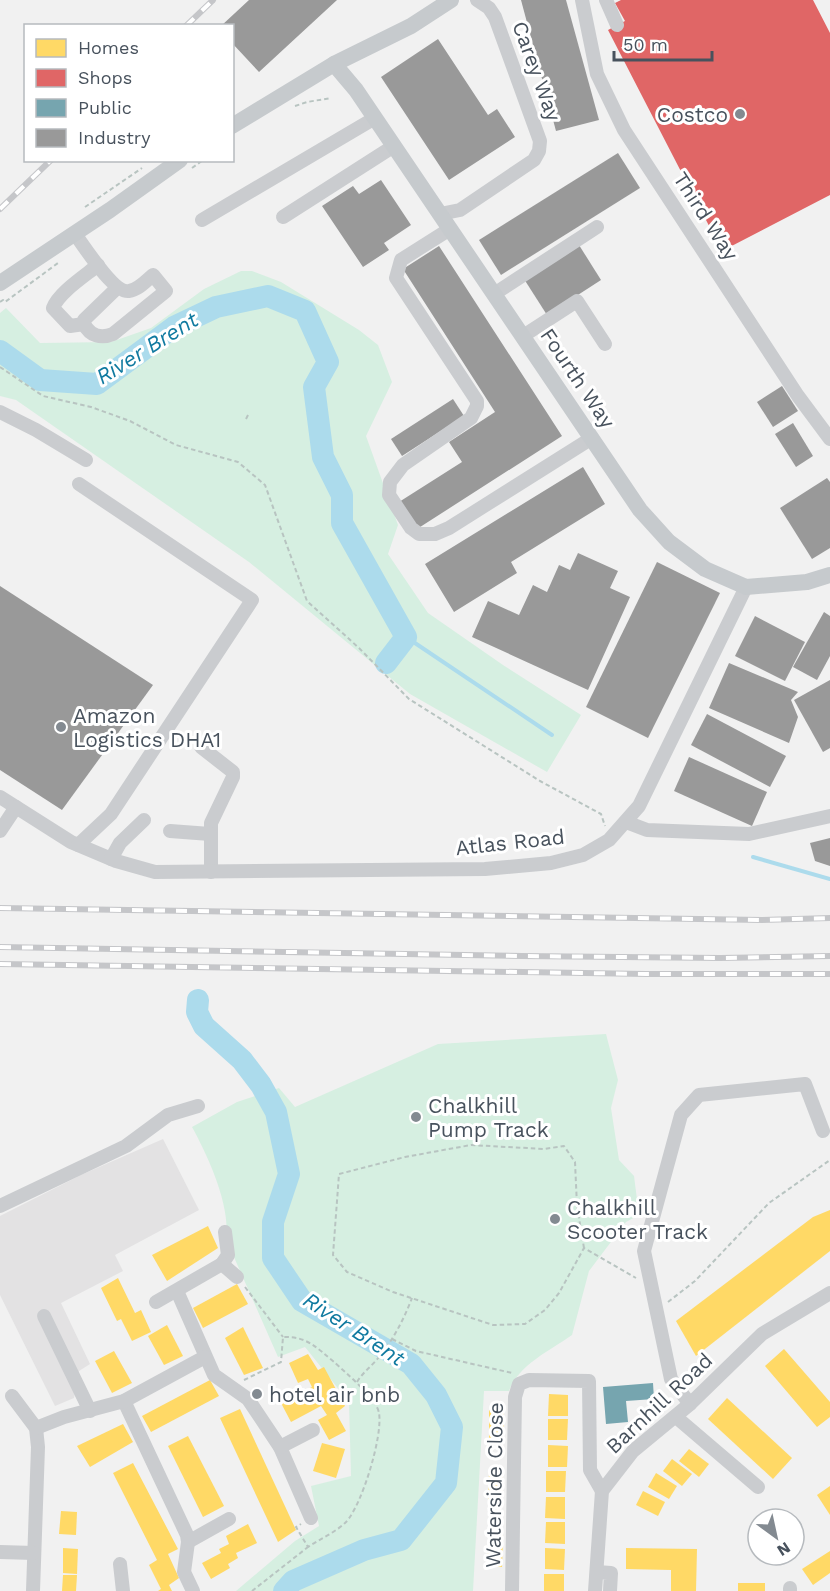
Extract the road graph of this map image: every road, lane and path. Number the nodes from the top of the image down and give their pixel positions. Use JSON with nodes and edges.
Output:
{"nodes":[{"id":1,"x":452,"y":0,"type":"edge"},
{"id":2,"x":477,"y":0,"type":"edge"},
{"id":3,"x":582,"y":0,"type":"edge"},
{"id":4,"x":606,"y":0,"type":"edge"},
{"id":5,"x":617,"y":25,"type":"dead end"},
{"id":6,"x":339,"y":62,"type":"junction"},
{"id":7,"x":331,"y":98,"type":"dead end"},
{"id":8,"x":322,"y":99,"type":"dead end"},
{"id":9,"x":375,"y":118,"type":"junction"},
{"id":10,"x":234,"y":125,"type":"edge"},
{"id":11,"x":394,"y":146,"type":"junction"},
{"id":12,"x":177,"y":162,"type":"edge"},
{"id":13,"x":440,"y":214,"type":"junction"},
{"id":14,"x":283,"y":218,"type":"dead end"},
{"id":15,"x":202,"y":220,"type":"dead end"},
{"id":16,"x":597,"y":227,"type":"dead end"},
{"id":17,"x":450,"y":229,"type":"junction"},
{"id":18,"x":75,"y":234,"type":"junction"},
{"id":19,"x":98,"y":265,"type":"junction"},
{"id":20,"x":0,"y":284,"type":"edge"},
{"id":21,"x":117,"y":288,"type":"junction"},
{"id":22,"x":494,"y":294,"type":"junction"},
{"id":23,"x":0,"y":302,"type":"edge"},
{"id":24,"x":5,"y":302,"type":"dead end"},
{"id":25,"x":84,"y":324,"type":"junction"},
{"id":26,"x":523,"y":336,"type":"junction"},
{"id":27,"x":605,"y":344,"type":"dead end"},
{"id":28,"x":0,"y":368,"type":"edge"},
{"id":29,"x":0,"y":412,"type":"edge"},
{"id":30,"x":249,"y":413,"type":"dead end"},
{"id":31,"x":246,"y":419,"type":"dead end"},
{"id":32,"x":825,"y":421,"type":"edge"},
{"id":33,"x":592,"y":438,"type":"junction"},
{"id":34,"x":830,"y":439,"type":"edge"},
{"id":35,"x":86,"y":460,"type":"dead end"},
{"id":36,"x":79,"y":484,"type":"dead end"},
{"id":37,"x":830,"y":575,"type":"edge"},
{"id":38,"x":746,"y":587,"type":"junction"},
{"id":39,"x":201,"y":747,"type":"dead end"},
{"id":40,"x":0,"y":797,"type":"edge"},
{"id":41,"x":16,"y":807,"type":"junction"},
{"id":42,"x":830,"y":816,"type":"edge"},
{"id":43,"x":144,"y":820,"type":"dead end"},
{"id":44,"x":626,"y":822,"type":"junction"},
{"id":45,"x":0,"y":831,"type":"edge"},
{"id":46,"x":170,"y":831,"type":"dead end"},
{"id":47,"x":210,"y":834,"type":"junction"},
{"id":48,"x":615,"y":835,"type":"junction"},
{"id":49,"x":78,"y":845,"type":"junction"},
{"id":50,"x":111,"y":859,"type":"junction"},
{"id":51,"x":212,"y":872,"type":"junction"},
{"id":52,"x":198,"y":1107,"type":"dead end"},
{"id":53,"x":824,"y":1131,"type":"dead end"},
{"id":54,"x":830,"y":1160,"type":"edge"},
{"id":55,"x":0,"y":1206,"type":"edge"},
{"id":56,"x":225,"y":1232,"type":"dead end"},
{"id":57,"x":584,"y":1248,"type":"junction"},
{"id":58,"x":222,"y":1264,"type":"junction"},
{"id":59,"x":237,"y":1277,"type":"joint"},
{"id":60,"x":652,"y":1287,"type":"junction"},
{"id":61,"x":177,"y":1291,"type":"junction"},
{"id":62,"x":830,"y":1293,"type":"edge"},
{"id":63,"x":411,"y":1298,"type":"junction"},
{"id":64,"x":156,"y":1302,"type":"dead end"},
{"id":65,"x":657,"y":1311,"type":"junction"},
{"id":66,"x":44,"y":1316,"type":"dead end"},
{"id":67,"x":283,"y":1337,"type":"junction"},
{"id":68,"x":392,"y":1338,"type":"junction"},
{"id":69,"x":205,"y":1357,"type":"junction"},
{"id":70,"x":529,"y":1380,"type":"junction"},
{"id":71,"x":357,"y":1382,"type":"junction"},
{"id":72,"x":231,"y":1387,"type":"junction"},
{"id":73,"x":12,"y":1396,"type":"dead end"},
{"id":74,"x":124,"y":1401,"type":"junction"},
{"id":75,"x":690,"y":1404,"type":"junction"},
{"id":76,"x":90,"y":1411,"type":"junction"},
{"id":77,"x":676,"y":1417,"type":"junction"},
{"id":78,"x":36,"y":1428,"type":"junction"},
{"id":79,"x":313,"y":1430,"type":"dead end"},
{"id":80,"x":280,"y":1447,"type":"junction"},
{"id":81,"x":758,"y":1487,"type":"dead end"},
{"id":82,"x":602,"y":1491,"type":"junction"},
{"id":83,"x":311,"y":1518,"type":"joint"},
{"id":84,"x":229,"y":1519,"type":"dead end"},
{"id":85,"x":188,"y":1542,"type":"junction"},
{"id":86,"x":308,"y":1547,"type":"junction"},
{"id":87,"x":0,"y":1552,"type":"edge"},
{"id":88,"x":34,"y":1553,"type":"junction"},
{"id":89,"x":120,"y":1564,"type":"dead end"},
{"id":90,"x":597,"y":1572,"type":"junction"},
{"id":91,"x":33,"y":1591,"type":"edge"},
{"id":92,"x":123,"y":1591,"type":"edge"},
{"id":93,"x":193,"y":1591,"type":"edge"},
{"id":94,"x":252,"y":1591,"type":"edge"},
{"id":95,"x":512,"y":1591,"type":"edge"},
{"id":96,"x":595,"y":1591,"type":"edge"},
{"id":97,"x":610,"y":1591,"type":"edge"}],
"edges":[{"from":1,"to":6,"type":"main road"},
{"from":2,"to":13,"type":"street","name":"Carey Way"},
{"from":3,"to":32,"type":"street","name":"Third Way"},
{"from":4,"to":5,"type":"street"},
{"from":6,"to":9,"type":"main road","name":"Fourth Way"},
{"from":6,"to":10,"type":"main road"},
{"from":7,"to":8,"type":"path"},
{"from":9,"to":11,"type":"main road","name":"Fourth Way"},
{"from":9,"to":15,"type":"street"},
{"from":11,"to":13,"type":"main road","name":"Fourth Way"},
{"from":11,"to":14,"type":"street"},
{"from":12,"to":18,"type":"main road"},
{"from":13,"to":17,"type":"main road","name":"Fourth Way"},
{"from":16,"to":22,"type":"street"},
{"from":17,"to":22,"type":"main road","name":"Fourth Way"},
{"from":17,"to":33,"type":"street"},
{"from":18,"to":19,"type":"street"},
{"from":18,"to":20,"type":"main road"},
{"from":19,"to":21,"type":"street"},
{"from":19,"to":25,"type":"street"},
{"from":21,"to":25,"type":"street"},
{"from":21,"to":25,"type":"street"},
{"from":22,"to":26,"type":"main road","name":"Fourth Way"},
{"from":23,"to":24,"type":"path"},
{"from":26,"to":27,"type":"street"},
{"from":26,"to":33,"type":"main road","name":"Fourth Way"},
{"from":28,"to":48,"type":"path"},
{"from":29,"to":35,"type":"street"},
{"from":30,"to":31,"type":"path"},
{"from":32,"to":34,"type":"street","name":"Third Way"},
{"from":33,"to":38,"type":"main road","name":"Fourth Way"},
{"from":36,"to":49,"type":"street"},
{"from":37,"to":38,"type":"main road","name":"Fourth Way"},
{"from":38,"to":44,"type":"street","name":"Atlas Road"},
{"from":39,"to":47,"type":"street"},
{"from":40,"to":41,"type":"street","name":"Atlas Road"},
{"from":41,"to":45,"type":"street"},
{"from":41,"to":49,"type":"street","name":"Atlas Road"},
{"from":42,"to":44,"type":"street"},
{"from":43,"to":50,"type":"street"},
{"from":44,"to":48,"type":"street","name":"Atlas Road"},
{"from":46,"to":47,"type":"street"},
{"from":47,"to":51,"type":"street"},
{"from":48,"to":51,"type":"street","name":"Atlas Road"},
{"from":49,"to":50,"type":"street","name":"Atlas Road"},
{"from":50,"to":51,"type":"street","name":"Atlas Road"},
{"from":52,"to":55,"type":"street"},
{"from":53,"to":60,"type":"street"},
{"from":54,"to":65,"type":"path"},
{"from":56,"to":58,"type":"street"},
{"from":57,"to":60,"type":"path"},
{"from":57,"to":63,"type":"path"},
{"from":57,"to":63,"type":"path"},
{"from":58,"to":59,"type":"street"},
{"from":58,"to":61,"type":"street"},
{"from":59,"to":67,"type":"path"},
{"from":60,"to":65,"type":"street"},
{"from":61,"to":64,"type":"street"},
{"from":61,"to":69,"type":"street"},
{"from":62,"to":75,"type":"street","name":"Barnhill Road"},
{"from":63,"to":68,"type":"path"},
{"from":65,"to":75,"type":"street"},
{"from":66,"to":76,"type":"street"},
{"from":67,"to":71,"type":"path"},
{"from":67,"to":72,"type":"path"},
{"from":68,"to":70,"type":"path"},
{"from":68,"to":71,"type":"path"},
{"from":69,"to":72,"type":"street"},
{"from":69,"to":74,"type":"street"},
{"from":70,"to":82,"type":"street","name":"Waterside Close"},
{"from":70,"to":95,"type":"street","name":"Waterside Close"},
{"from":71,"to":86,"type":"path"},
{"from":72,"to":80,"type":"street"},
{"from":73,"to":78,"type":"street"},
{"from":74,"to":76,"type":"street"},
{"from":74,"to":85,"type":"street"},
{"from":75,"to":77,"type":"street","name":"Barnhill Road"},
{"from":76,"to":78,"type":"street"},
{"from":77,"to":81,"type":"street"},
{"from":77,"to":82,"type":"street","name":"Barnhill Road"},
{"from":78,"to":88,"type":"street"},
{"from":79,"to":80,"type":"street"},
{"from":80,"to":83,"type":"street"},
{"from":82,"to":90,"type":"street"},
{"from":83,"to":86,"type":"path"},
{"from":84,"to":85,"type":"street"},
{"from":85,"to":93,"type":"street"},
{"from":86,"to":94,"type":"path"},
{"from":87,"to":88,"type":"street"},
{"from":88,"to":91,"type":"street"},
{"from":89,"to":92,"type":"street"},
{"from":90,"to":96,"type":"street"},
{"from":90,"to":97,"type":"street"}]}
